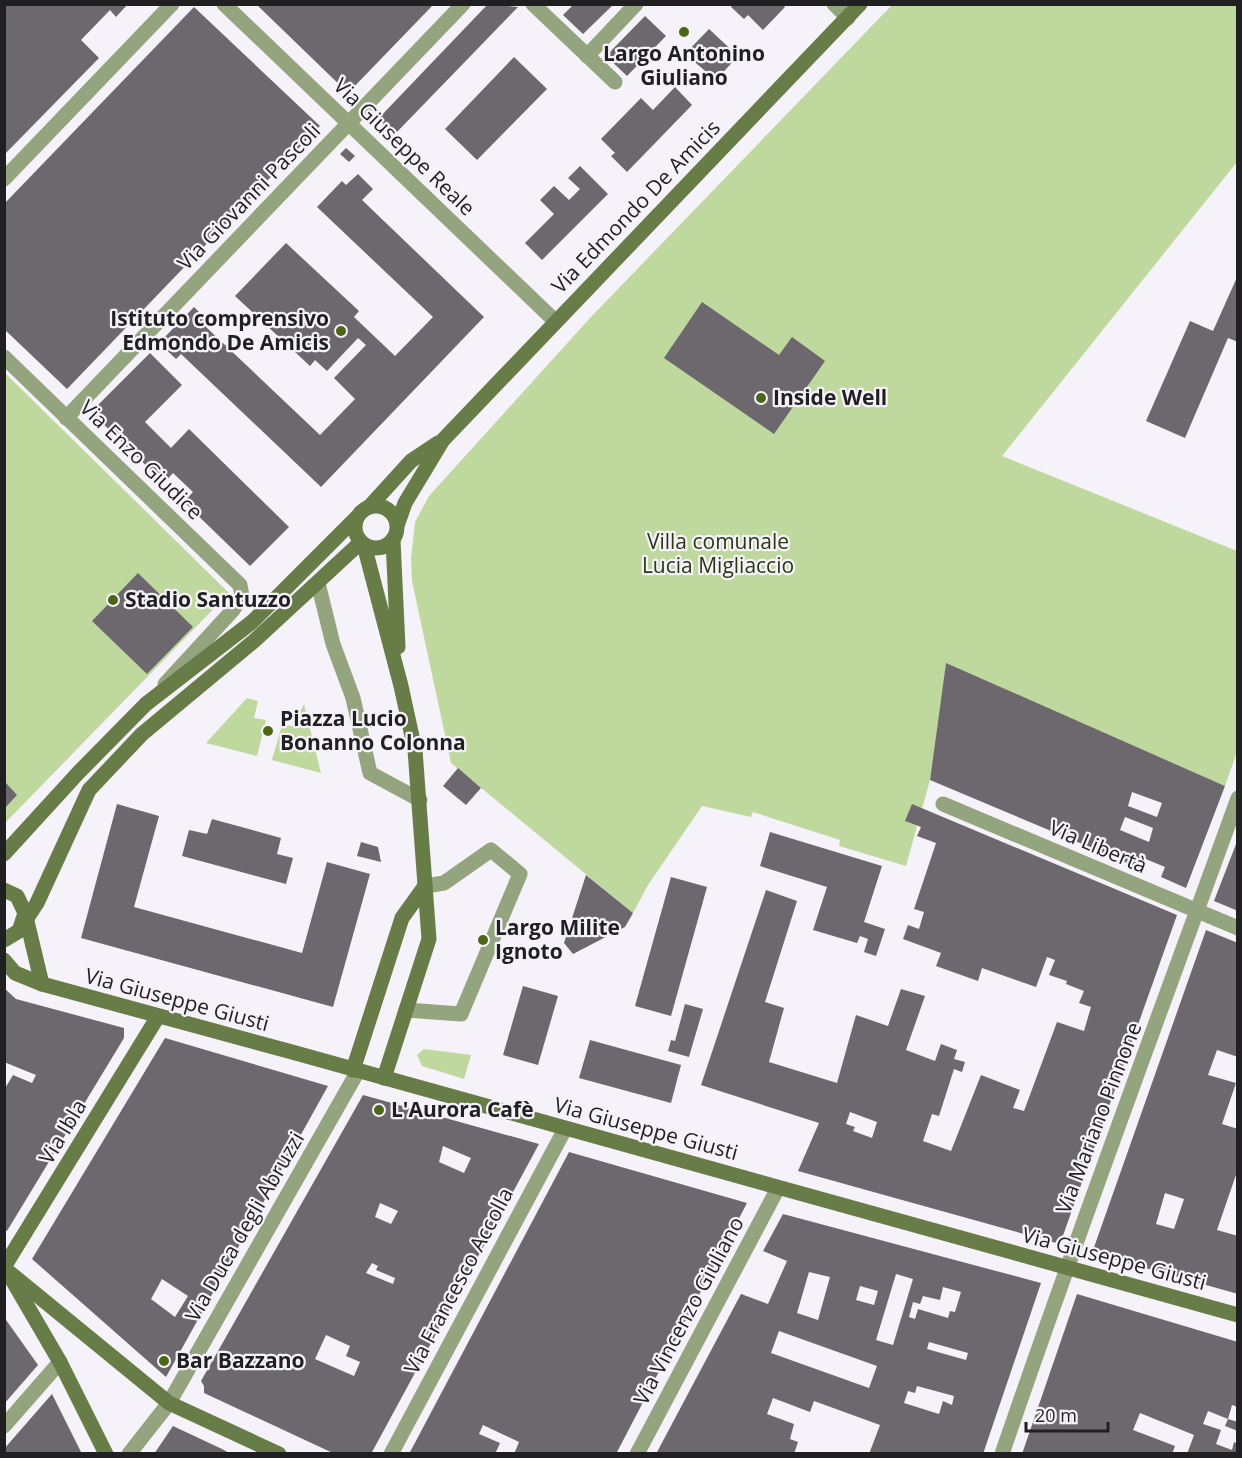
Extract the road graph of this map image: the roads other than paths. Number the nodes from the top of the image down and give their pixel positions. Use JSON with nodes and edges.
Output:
{"nodes":[{"id":1,"x":172,"y":4,"type":"edge"},
{"id":2,"x":224,"y":4,"type":"edge"},
{"id":3,"x":463,"y":4,"type":"edge"},
{"id":4,"x":636,"y":4,"type":"edge"},
{"id":5,"x":834,"y":4,"type":"edge"},
{"id":6,"x":860,"y":4,"type":"edge"},
{"id":7,"x":542,"y":8,"type":"edge"},
{"id":8,"x":848,"y":18,"type":"junction"},
{"id":9,"x":587,"y":56,"type":"junction"},
{"id":10,"x":615,"y":82,"type":"dead end"},
{"id":11,"x":349,"y":123,"type":"junction"},
{"id":12,"x":4,"y":178,"type":"edge"},
{"id":13,"x":555,"y":321,"type":"junction"},
{"id":14,"x":4,"y":357,"type":"edge"},
{"id":15,"x":66,"y":418,"type":"junction"},
{"id":16,"x":443,"y":440,"type":"junction"},
{"id":17,"x":370,"y":506,"type":"junction"},
{"id":18,"x":356,"y":518,"type":"junction"},
{"id":19,"x":398,"y":523,"type":"junction"},
{"id":20,"x":393,"y":540,"type":"junction"},
{"id":21,"x":363,"y":544,"type":"junction"},
{"id":22,"x":318,"y":583,"type":"junction"},
{"id":23,"x":401,"y":686,"type":"junction"},
{"id":24,"x":146,"y":704,"type":"junction"},
{"id":25,"x":1238,"y":798,"type":"edge"},
{"id":26,"x":420,"y":800,"type":"junction"},
{"id":27,"x":943,"y":804,"type":"dead end"},
{"id":28,"x":4,"y":854,"type":"edge"},
{"id":29,"x":425,"y":886,"type":"junction"},
{"id":30,"x":4,"y":890,"type":"edge"},
{"id":31,"x":1197,"y":911,"type":"junction"},
{"id":32,"x":25,"y":918,"type":"junction"},
{"id":33,"x":1238,"y":928,"type":"edge"},
{"id":34,"x":4,"y":940,"type":"edge"},
{"id":35,"x":4,"y":960,"type":"edge"},
{"id":36,"x":42,"y":984,"type":"junction"},
{"id":37,"x":406,"y":1010,"type":"junction"},
{"id":38,"x":156,"y":1018,"type":"junction"},
{"id":39,"x":356,"y":1070,"type":"junction"},
{"id":40,"x":384,"y":1078,"type":"junction"},
{"id":41,"x":565,"y":1129,"type":"junction"},
{"id":42,"x":778,"y":1188,"type":"junction"},
{"id":43,"x":4,"y":1268,"type":"edge"},
{"id":44,"x":1066,"y":1268,"type":"junction"},
{"id":45,"x":1238,"y":1315,"type":"edge"},
{"id":46,"x":60,"y":1362,"type":"junction"},
{"id":47,"x":169,"y":1403,"type":"junction"},
{"id":48,"x":4,"y":1426,"type":"edge"},
{"id":49,"x":106,"y":1454,"type":"edge"},
{"id":50,"x":129,"y":1454,"type":"edge"},
{"id":51,"x":279,"y":1454,"type":"edge"},
{"id":52,"x":390,"y":1454,"type":"edge"},
{"id":53,"x":637,"y":1454,"type":"edge"},
{"id":54,"x":1002,"y":1454,"type":"edge"}],
"edges":[{"from":1,"to":12,"type":"street"},
{"from":2,"to":11,"type":"street","name":"Via Giuseppe Reale"},
{"from":3,"to":11,"type":"street","name":"Via Giovanni Pascoli"},
{"from":4,"to":9,"type":"street"},
{"from":5,"to":8,"type":"street"},
{"from":6,"to":8,"type":"main road","name":"Via Edmondo De Amicis"},
{"from":7,"to":9,"type":"street"},
{"from":8,"to":13,"type":"main road","name":"Via Edmondo De Amicis"},
{"from":9,"to":10,"type":"street"},
{"from":11,"to":13,"type":"street","name":"Via Giuseppe Reale"},
{"from":11,"to":15,"type":"street","name":"Via Giovanni Pascoli"},
{"from":13,"to":16,"type":"main road","name":"Via Edmondo De Amicis"},
{"from":14,"to":15,"type":"street","name":"Via Enzo Giudice"},
{"from":15,"to":24,"type":"street","name":"Via Enzo Giudice"},
{"from":16,"to":17,"type":"main road"},
{"from":16,"to":19,"type":"main road"},
{"from":17,"to":18,"type":"main road"},
{"from":17,"to":19,"type":"main road"},
{"from":18,"to":21,"type":"main road"},
{"from":18,"to":24,"type":"main road"},
{"from":19,"to":20,"type":"main road"},
{"from":20,"to":21,"type":"main road"},
{"from":20,"to":23,"type":"main road"},
{"from":21,"to":22,"type":"main road"},
{"from":21,"to":23,"type":"main road"},
{"from":22,"to":26,"type":"street"},
{"from":22,"to":32,"type":"main road"},
{"from":23,"to":26,"type":"main road"},
{"from":24,"to":28,"type":"main road"},
{"from":25,"to":31,"type":"street","name":"Via Mariano Pinnone"},
{"from":26,"to":29,"type":"main road"},
{"from":27,"to":31,"type":"street","name":"Via Libertà"},
{"from":29,"to":37,"type":"main road"},
{"from":29,"to":37,"type":"street"},
{"from":29,"to":39,"type":"main road"},
{"from":30,"to":32,"type":"main road"},
{"from":31,"to":33,"type":"street","name":"Via Libertà"},
{"from":31,"to":44,"type":"street","name":"Via Mariano Pinnone"},
{"from":32,"to":34,"type":"main road"},
{"from":32,"to":36,"type":"main road"},
{"from":35,"to":36,"type":"main road","name":"Via Giuseppe Giusti"},
{"from":36,"to":38,"type":"main road","name":"Via Giuseppe Giusti"},
{"from":37,"to":40,"type":"main road"},
{"from":38,"to":39,"type":"main road","name":"Via Giuseppe Giusti"},
{"from":38,"to":43,"type":"main road","name":"Via Ibla"},
{"from":39,"to":40,"type":"main road","name":"Via Giuseppe Giusti"},
{"from":39,"to":47,"type":"street","name":"Via Duca degli Abruzzi"},
{"from":40,"to":41,"type":"main road","name":"Via Giuseppe Giusti"},
{"from":41,"to":42,"type":"main road","name":"Via Giuseppe Giusti"},
{"from":41,"to":52,"type":"street","name":"Via Francesco Accolla"},
{"from":42,"to":44,"type":"main road","name":"Via Giuseppe Giusti"},
{"from":42,"to":53,"type":"street","name":"Via Vincenzo Giuliano"},
{"from":43,"to":46,"type":"main road"},
{"from":43,"to":47,"type":"main road"},
{"from":44,"to":45,"type":"main road","name":"Via Giuseppe Giusti"},
{"from":44,"to":54,"type":"street","name":"Via Mariano Pinnone"},
{"from":46,"to":48,"type":"street"},
{"from":46,"to":49,"type":"main road"},
{"from":47,"to":50,"type":"street","name":"Via Duca degli Abruzzi"},
{"from":47,"to":51,"type":"main road"}]}
